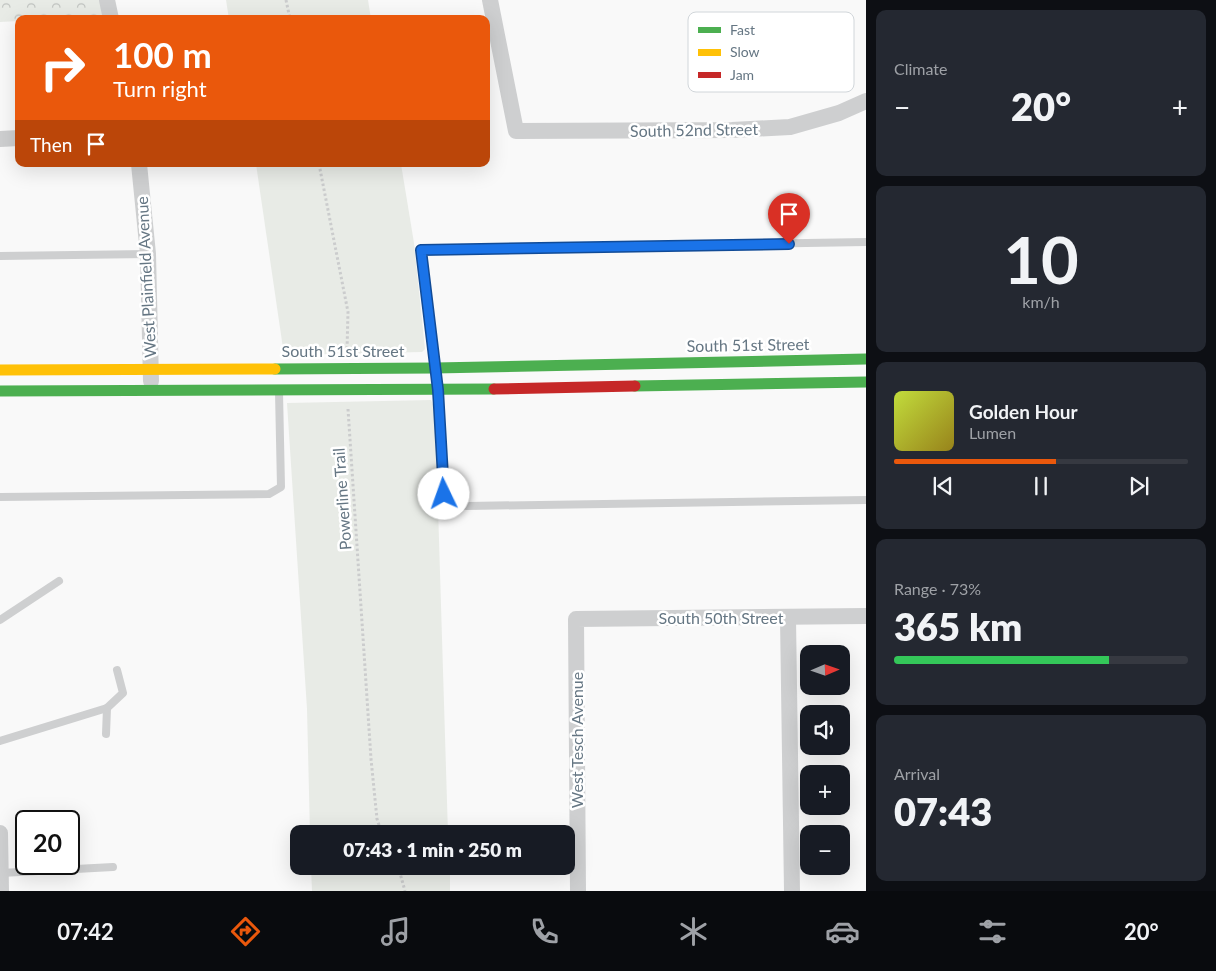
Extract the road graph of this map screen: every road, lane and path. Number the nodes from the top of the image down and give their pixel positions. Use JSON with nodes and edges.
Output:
{"nodes":[{"id":1,"x":107,"y":0,"type":"edge"},
{"id":2,"x":286,"y":0,"type":"edge"},
{"id":3,"x":490,"y":0,"type":"edge"},
{"id":4,"x":110,"y":15,"type":"edge"},
{"id":5,"x":289,"y":15,"type":"edge"},
{"id":6,"x":866,"y":101,"type":"edge"},
{"id":7,"x":15,"y":138,"type":"edge"},
{"id":8,"x":0,"y":139,"type":"edge"},
{"id":9,"x":139,"y":167,"type":"edge"},
{"id":10,"x":320,"y":167,"type":"edge"},
{"id":11,"x":866,"y":242,"type":"edge"},
{"id":12,"x":148,"y":254,"type":"junction"},
{"id":13,"x":0,"y":256,"type":"edge"},
{"id":14,"x":866,"y":359,"type":"edge"},
{"id":15,"x":279,"y":368,"type":"junction"},
{"id":16,"x":348,"y":368,"type":"junction"},
{"id":17,"x":435,"y":368,"type":"junction"},
{"id":18,"x":151,"y":369,"type":"junction"},
{"id":19,"x":0,"y":370,"type":"edge"},
{"id":20,"x":866,"y":382,"type":"edge"},
{"id":21,"x":152,"y":390,"type":"junction"},
{"id":22,"x":279,"y":390,"type":"junction"},
{"id":23,"x":348,"y":390,"type":"junction"},
{"id":24,"x":438,"y":390,"type":"junction"},
{"id":25,"x":0,"y":391,"type":"edge"},
{"id":26,"x":0,"y":498,"type":"edge"},
{"id":27,"x":866,"y":500,"type":"edge"},
{"id":28,"x":59,"y":581,"type":"dead end"},
{"id":29,"x":866,"y":616,"type":"edge"},
{"id":30,"x":788,"y":618,"type":"junction"},
{"id":31,"x":576,"y":619,"type":"joint"},
{"id":32,"x":0,"y":620,"type":"edge"},
{"id":33,"x":117,"y":670,"type":"dead end"},
{"id":34,"x":106,"y":708,"type":"junction"},
{"id":35,"x":106,"y":734,"type":"dead end"},
{"id":36,"x":0,"y":741,"type":"edge"},
{"id":37,"x":379,"y":825,"type":"edge"},
{"id":38,"x":0,"y":833,"type":"edge"},
{"id":39,"x":0,"y":847,"type":"edge"},
{"id":40,"x":113,"y":867,"type":"dead end"},
{"id":41,"x":1,"y":873,"type":"edge"},
{"id":42,"x":401,"y":875,"type":"edge"},
{"id":43,"x":1,"y":891,"type":"edge"},
{"id":44,"x":405,"y":891,"type":"edge"},
{"id":45,"x":578,"y":891,"type":"edge"},
{"id":46,"x":792,"y":891,"type":"edge"}],
"edges":[{"from":1,"to":4,"type":"street"},
{"from":2,"to":5,"type":"path"},
{"from":3,"to":6,"type":"street","name":"South 52nd Street"},
{"from":7,"to":8,"type":"street"},
{"from":9,"to":12,"type":"street","name":"West Plainfield Avenue"},
{"from":10,"to":16,"type":"path"},
{"from":11,"to":17,"type":"lane"},
{"from":12,"to":13,"type":"lane"},
{"from":12,"to":18,"type":"street","name":"West Plainfield Avenue"},
{"from":14,"to":17,"type":"street","name":"South 51st Street"},
{"from":15,"to":16,"type":"street","name":"South 51st Street"},
{"from":15,"to":18,"type":"street","name":"South 51st Street"},
{"from":15,"to":22,"type":"street"},
{"from":16,"to":17,"type":"street","name":"South 51st Street"},
{"from":17,"to":24,"type":"street"},
{"from":18,"to":19,"type":"street","name":"South 51st Street"},
{"from":18,"to":21,"type":"street","name":"West Plainfield Avenue"},
{"from":20,"to":24,"type":"street"},
{"from":21,"to":22,"type":"street"},
{"from":21,"to":25,"type":"street"},
{"from":22,"to":23,"type":"street"},
{"from":22,"to":26,"type":"lane"},
{"from":23,"to":24,"type":"street"},
{"from":23,"to":37,"type":"path","name":"Powerline Trail"},
{"from":24,"to":27,"type":"lane"},
{"from":28,"to":32,"type":"lane"},
{"from":29,"to":30,"type":"street","name":"South 50th Street"},
{"from":30,"to":31,"type":"street","name":"South 50th Street"},
{"from":30,"to":46,"type":"street"},
{"from":31,"to":45,"type":"street","name":"West Tesch Avenue"},
{"from":33,"to":34,"type":"lane"},
{"from":34,"to":35,"type":"lane"},
{"from":34,"to":36,"type":"lane"},
{"from":38,"to":39,"type":"street"},
{"from":39,"to":41,"type":"street"},
{"from":40,"to":41,"type":"lane"},
{"from":41,"to":43,"type":"street"},
{"from":42,"to":44,"type":"path"}]}
